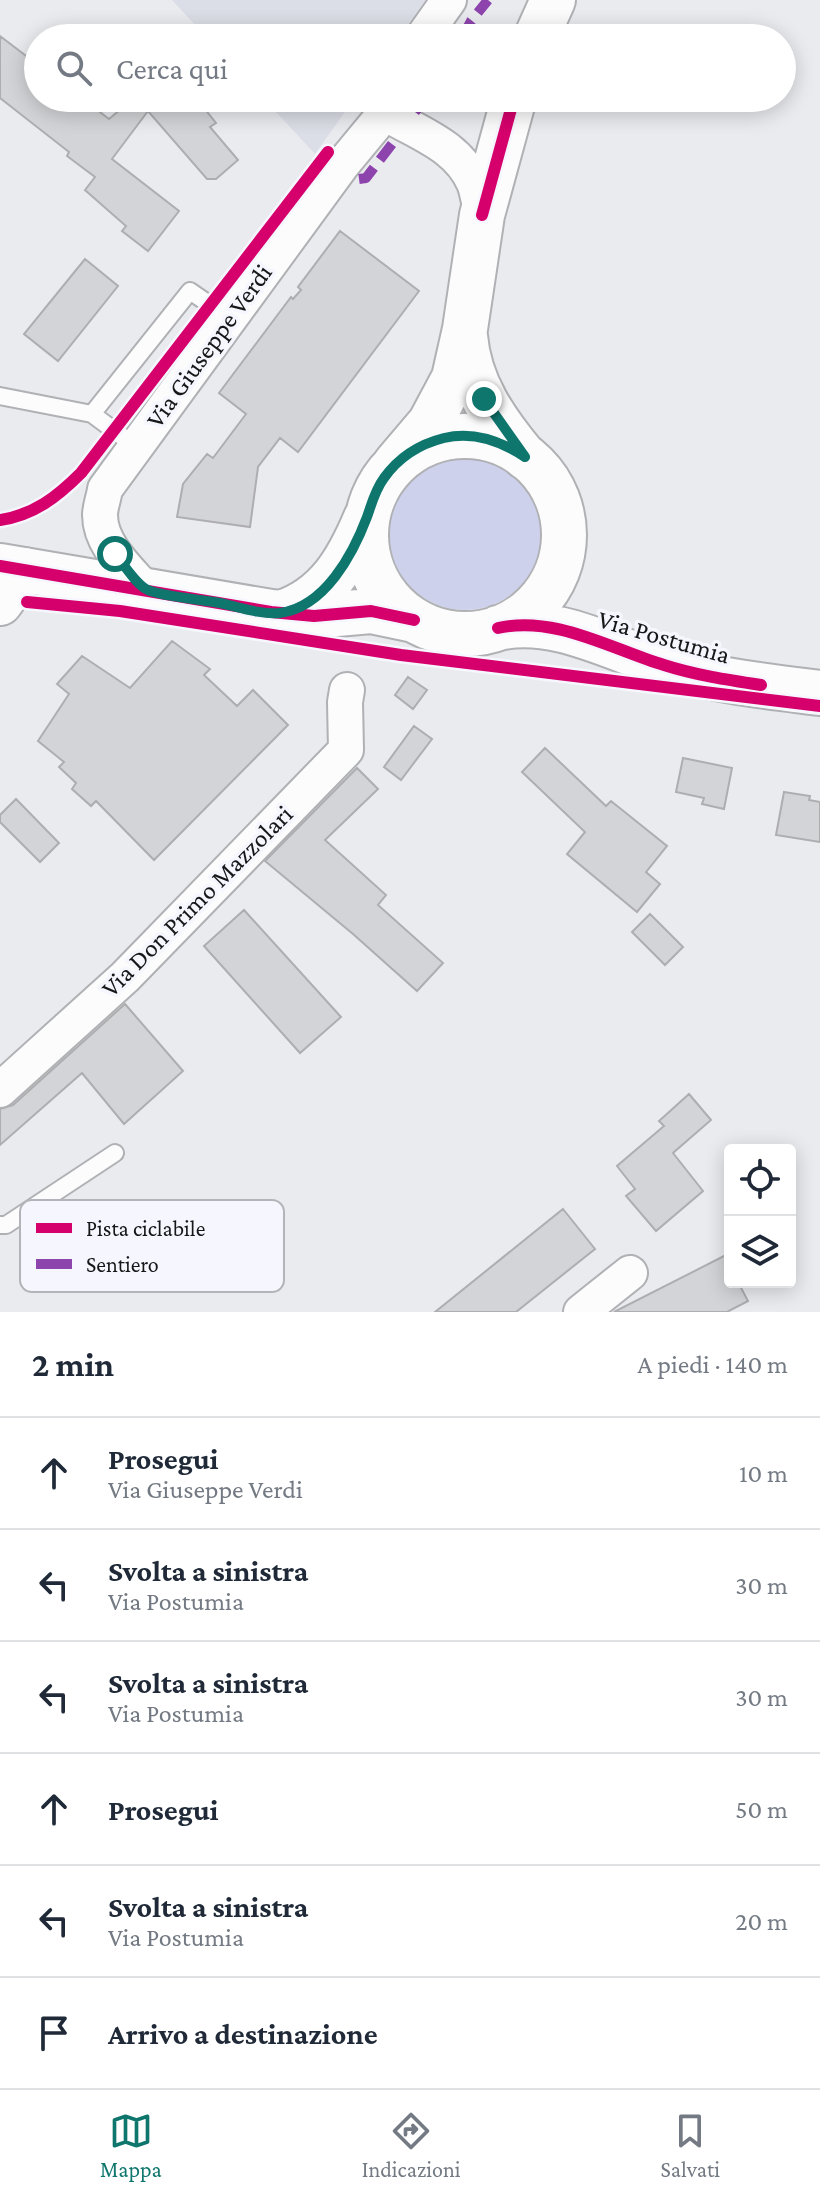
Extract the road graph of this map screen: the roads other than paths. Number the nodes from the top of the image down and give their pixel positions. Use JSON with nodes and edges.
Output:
{"nodes":[{"id":1,"x":449,"y":0,"type":"edge"},
{"id":2,"x":432,"y":24,"type":"edge"},
{"id":3,"x":380,"y":112,"type":"edge"},
{"id":4,"x":395,"y":112,"type":"edge"},
{"id":5,"x":510,"y":112,"type":"edge"},
{"id":6,"x":482,"y":215,"type":"junction"},
{"id":7,"x":229,"y":318,"type":"junction"},
{"id":8,"x":465,"y":329,"type":"junction"},
{"id":9,"x":0,"y":396,"type":"edge"},
{"id":10,"x":92,"y":414,"type":"junction"},
{"id":11,"x":135,"y":446,"type":"junction"},
{"id":12,"x":525,"y":457,"type":"junction"},
{"id":13,"x":396,"y":463,"type":"junction"},
{"id":14,"x":367,"y":516,"type":"junction"},
{"id":15,"x":564,"y":543,"type":"junction"},
{"id":16,"x":8,"y":580,"type":"edge"},
{"id":17,"x":146,"y":590,"type":"junction"},
{"id":18,"x":281,"y":613,"type":"junction"},
{"id":19,"x":414,"y":620,"type":"junction"},
{"id":20,"x":498,"y":628,"type":"junction"},
{"id":21,"x":662,"y":665,"type":"junction"},
{"id":22,"x":347,"y":690,"type":"dead end"},
{"id":23,"x":820,"y":693,"type":"edge"},
{"id":24,"x":0,"y":1090,"type":"edge"},
{"id":25,"x":115,"y":1153,"type":"dead end"},
{"id":26,"x":44,"y":1200,"type":"edge"},
{"id":27,"x":20,"y":1216,"type":"edge"},
{"id":28,"x":0,"y":1225,"type":"edge"},
{"id":29,"x":630,"y":1273,"type":"dead end"},
{"id":30,"x":581,"y":1312,"type":"edge"}],
"edges":[{"from":1,"to":2,"type":"street"},
{"from":3,"to":7,"type":"street","name":"Via Giuseppe Verdi"},
{"from":4,"to":6,"type":"street","name":"Via Giuseppe Verdi"},
{"from":5,"to":6,"type":"main road"},
{"from":6,"to":8,"type":"main road"},
{"from":7,"to":10,"type":"lane"},
{"from":7,"to":11,"type":"street","name":"Via Giuseppe Verdi"},
{"from":8,"to":12,"type":"main road"},
{"from":8,"to":13,"type":"main road"},
{"from":9,"to":10,"type":"lane"},
{"from":10,"to":11,"type":"lane"},
{"from":11,"to":17,"type":"street","name":"Via Giuseppe Verdi"},
{"from":12,"to":13,"type":"main road"},
{"from":12,"to":15,"type":"main road"},
{"from":13,"to":14,"type":"main road"},
{"from":14,"to":18,"type":"main road"},
{"from":14,"to":19,"type":"main road"},
{"from":15,"to":20,"type":"main road"},
{"from":15,"to":21,"type":"main road","name":"Via Postumia"},
{"from":16,"to":17,"type":"main road"},
{"from":17,"to":18,"type":"main road"},
{"from":18,"to":19,"type":"main road"},
{"from":19,"to":20,"type":"main road"},
{"from":20,"to":21,"type":"main road","name":"Via Postumia"},
{"from":21,"to":23,"type":"main road","name":"Via Postumia"},
{"from":22,"to":24,"type":"street","name":"Via Don Primo Mazzolari"},
{"from":25,"to":26,"type":"lane"},
{"from":27,"to":28,"type":"lane"},
{"from":29,"to":30,"type":"street"}]}
